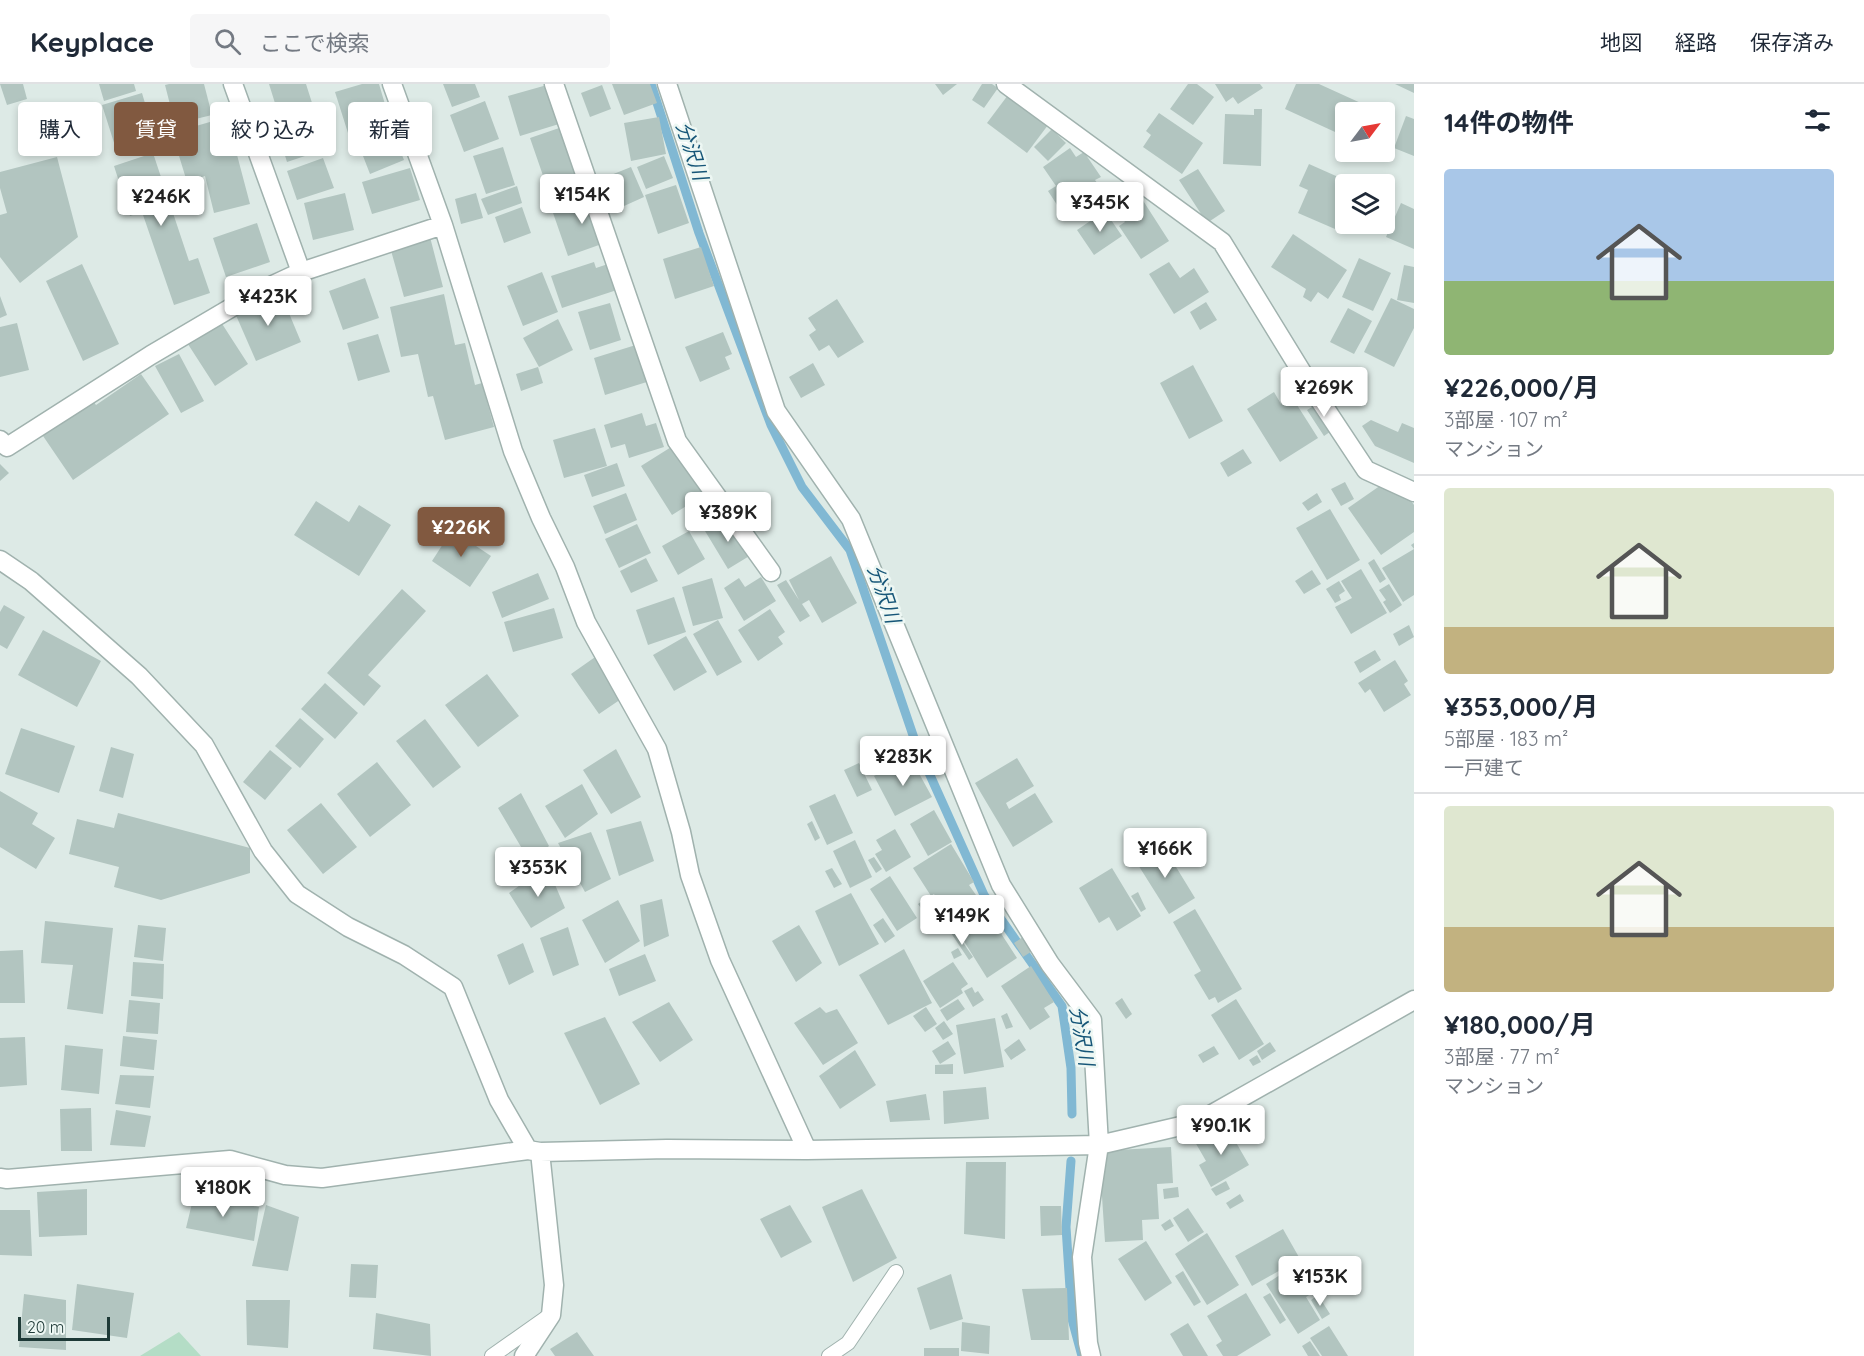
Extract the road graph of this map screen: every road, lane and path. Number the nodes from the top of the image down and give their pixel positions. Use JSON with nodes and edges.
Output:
{"nodes":[{"id":1,"x":233,"y":84,"type":"edge"},
{"id":2,"x":392,"y":84,"type":"edge"},
{"id":3,"x":554,"y":84,"type":"edge"},
{"id":4,"x":667,"y":84,"type":"edge"},
{"id":5,"x":1006,"y":84,"type":"edge"},
{"id":6,"x":443,"y":225,"type":"junction"},
{"id":7,"x":301,"y":272,"type":"junction"},
{"id":8,"x":0,"y":440,"type":"edge"},
{"id":9,"x":1414,"y":492,"type":"edge"},
{"id":10,"x":0,"y":560,"type":"edge"},
{"id":11,"x":771,"y":572,"type":"dead end"},
{"id":12,"x":1414,"y":1000,"type":"edge"},
{"id":13,"x":1099,"y":1145,"type":"junction"},
{"id":14,"x":807,"y":1150,"type":"junction"},
{"id":15,"x":534,"y":1151,"type":"junction"},
{"id":16,"x":0,"y":1178,"type":"edge"},
{"id":17,"x":896,"y":1272,"type":"dead end"},
{"id":18,"x":551,"y":1315,"type":"junction"},
{"id":19,"x":492,"y":1356,"type":"edge"},
{"id":20,"x":524,"y":1356,"type":"edge"},
{"id":21,"x":829,"y":1356,"type":"edge"},
{"id":22,"x":1091,"y":1356,"type":"edge"}],
"edges":[{"from":1,"to":7,"type":"street"},
{"from":2,"to":6,"type":"street"},
{"from":3,"to":11,"type":"street"},
{"from":4,"to":13,"type":"street"},
{"from":5,"to":9,"type":"street"},
{"from":6,"to":7,"type":"street"},
{"from":6,"to":14,"type":"street"},
{"from":7,"to":8,"type":"street"},
{"from":10,"to":15,"type":"street"},
{"from":12,"to":13,"type":"street"},
{"from":13,"to":14,"type":"street"},
{"from":13,"to":22,"type":"street"},
{"from":14,"to":15,"type":"street"},
{"from":15,"to":16,"type":"street"},
{"from":15,"to":18,"type":"street"},
{"from":17,"to":21,"type":"lane"},
{"from":18,"to":19,"type":"lane"},
{"from":18,"to":20,"type":"street"}]}
